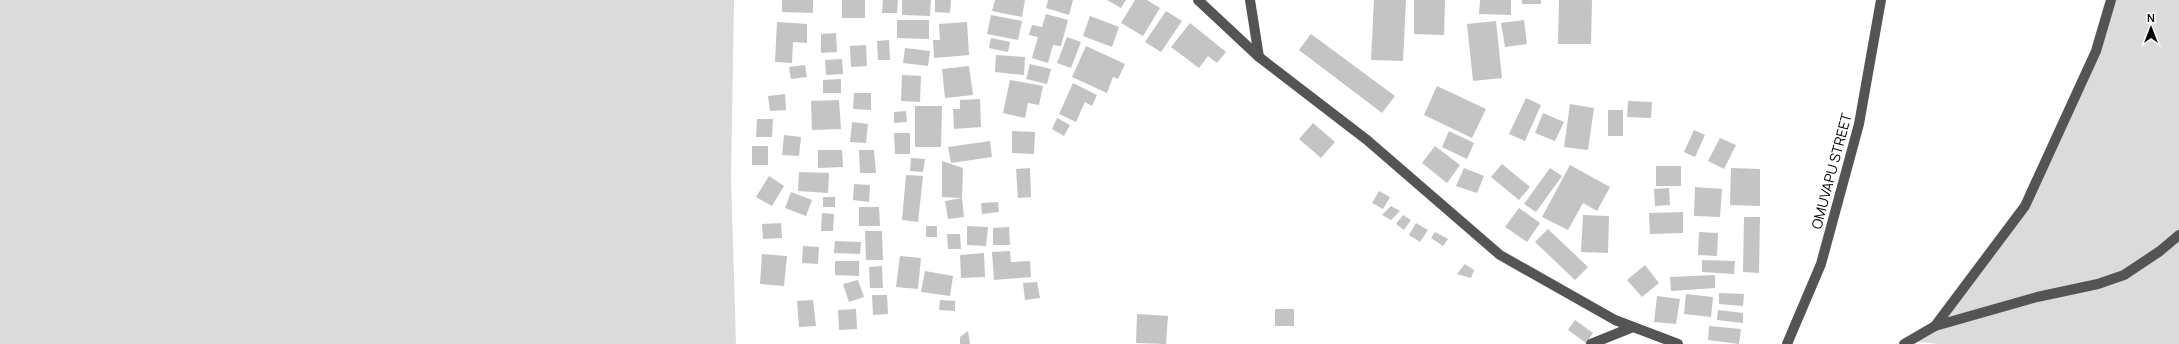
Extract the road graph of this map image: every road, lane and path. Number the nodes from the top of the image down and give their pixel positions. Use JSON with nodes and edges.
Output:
{"nodes":[{"id":1,"x":1198,"y":0,"type":"edge"},
{"id":2,"x":1250,"y":0,"type":"edge"},
{"id":3,"x":1881,"y":0,"type":"edge"},
{"id":4,"x":2111,"y":0,"type":"edge"},
{"id":5,"x":1259,"y":57,"type":"junction"},
{"id":6,"x":2179,"y":235,"type":"edge"},
{"id":7,"x":1935,"y":326,"type":"junction"},
{"id":8,"x":1632,"y":327,"type":"junction"},
{"id":9,"x":1591,"y":344,"type":"edge"},
{"id":10,"x":1678,"y":344,"type":"edge"},
{"id":11,"x":1787,"y":344,"type":"edge"},
{"id":12,"x":1904,"y":344,"type":"edge"}],
"edges":[{"from":1,"to":5,"type":"street"},
{"from":2,"to":5,"type":"street"},
{"from":3,"to":11,"type":"street","name":"OMUVAPU STREET"},
{"from":4,"to":7,"type":"street"},
{"from":5,"to":8,"type":"street"},
{"from":6,"to":7,"type":"street"},
{"from":7,"to":12,"type":"street"},
{"from":8,"to":9,"type":"street"},
{"from":8,"to":10,"type":"street"}]}
